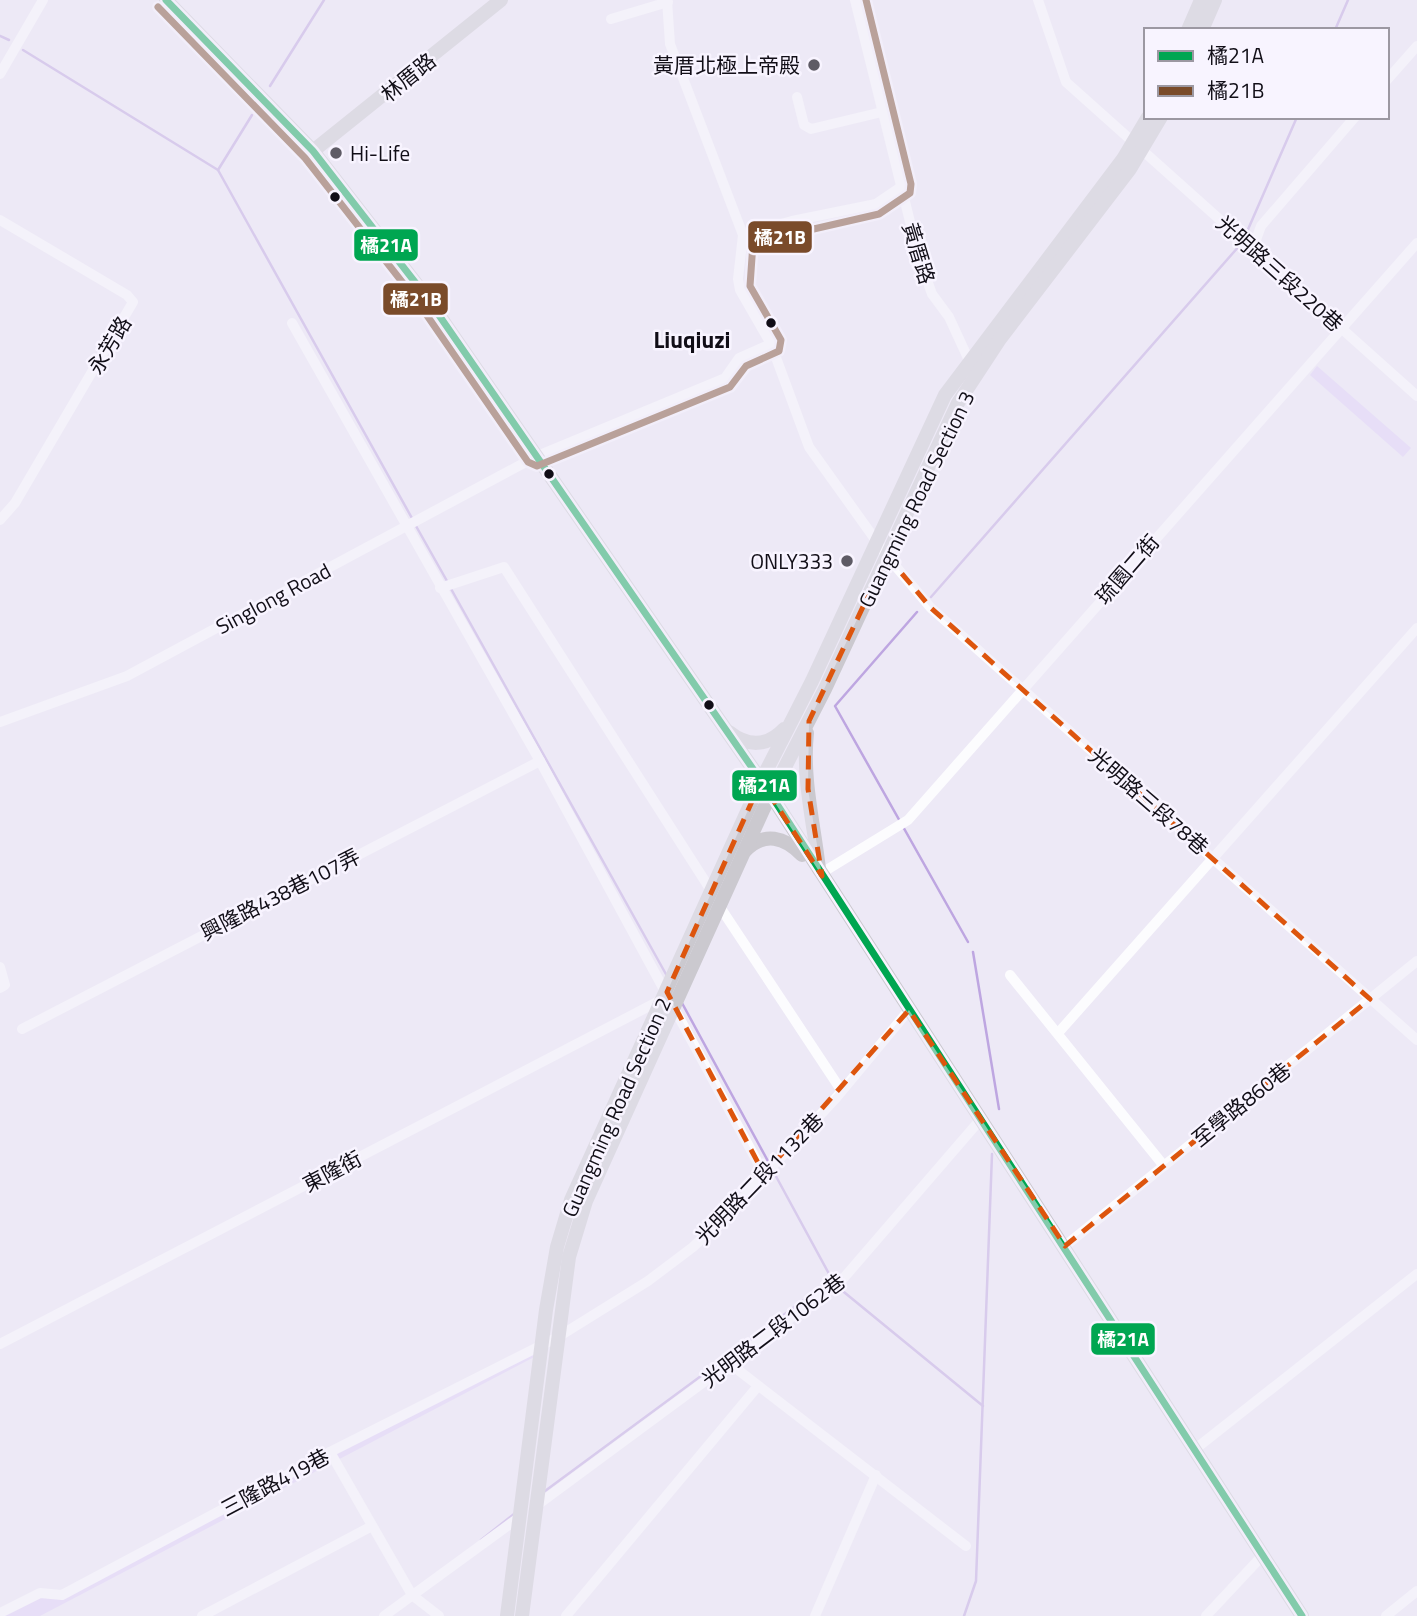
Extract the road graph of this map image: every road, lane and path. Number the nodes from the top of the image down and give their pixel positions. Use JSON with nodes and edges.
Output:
{"nodes":[{"id":1,"x":43,"y":0,"type":"edge"},
{"id":2,"x":166,"y":0,"type":"edge"},
{"id":3,"x":501,"y":0,"type":"edge"},
{"id":4,"x":855,"y":0,"type":"edge"},
{"id":5,"x":1038,"y":0,"type":"edge"},
{"id":6,"x":1201,"y":0,"type":"edge"},
{"id":7,"x":1215,"y":0,"type":"edge"},
{"id":8,"x":668,"y":1,"type":"edge"},
{"id":9,"x":611,"y":19,"type":"dead end"},
{"id":10,"x":1189,"y":28,"type":"edge"},
{"id":11,"x":1203,"y":28,"type":"edge"},
{"id":12,"x":1417,"y":46,"type":"edge"},
{"id":13,"x":0,"y":74,"type":"edge"},
{"id":14,"x":1389,"y":78,"type":"edge"},
{"id":15,"x":797,"y":97,"type":"dead end"},
{"id":16,"x":882,"y":112,"type":"junction"},
{"id":17,"x":1146,"y":119,"type":"edge"},
{"id":18,"x":1159,"y":119,"type":"edge"},
{"id":19,"x":1353,"y":119,"type":"edge"},
{"id":20,"x":1137,"y":147,"type":"junction"},
{"id":21,"x":313,"y":151,"type":"junction"},
{"id":22,"x":901,"y":187,"type":"junction"},
{"id":23,"x":0,"y":220,"type":"edge"},
{"id":24,"x":743,"y":235,"type":"junction"},
{"id":25,"x":1417,"y":243,"type":"edge"},
{"id":26,"x":1253,"y":248,"type":"junction"},
{"id":27,"x":292,"y":323,"type":"dead end"},
{"id":28,"x":1340,"y":328,"type":"junction"},
{"id":29,"x":771,"y":344,"type":"junction"},
{"id":30,"x":974,"y":368,"type":"junction"},
{"id":31,"x":1417,"y":396,"type":"edge"},
{"id":32,"x":537,"y":456,"type":"junction"},
{"id":33,"x":0,"y":520,"type":"edge"},
{"id":34,"x":411,"y":524,"type":"junction"},
{"id":35,"x":877,"y":541,"type":"junction"},
{"id":36,"x":887,"y":556,"type":"junction"},
{"id":37,"x":446,"y":586,"type":"junction"},
{"id":38,"x":1417,"y":628,"type":"edge"},
{"id":39,"x":1021,"y":689,"type":"junction"},
{"id":40,"x":794,"y":717,"type":"junction"},
{"id":41,"x":808,"y":721,"type":"junction"},
{"id":42,"x":0,"y":722,"type":"edge"},
{"id":43,"x":724,"y":729,"type":"junction"},
{"id":44,"x":540,"y":761,"type":"junction"},
{"id":45,"x":761,"y":781,"type":"junction"},
{"id":46,"x":771,"y":795,"type":"junction"},
{"id":47,"x":745,"y":852,"type":"junction"},
{"id":48,"x":1215,"y":858,"type":"junction"},
{"id":49,"x":820,"y":874,"type":"junction"},
{"id":50,"x":713,"y":893,"type":"junction"},
{"id":51,"x":720,"y":907,"type":"junction"},
{"id":52,"x":1417,"y":961,"type":"edge"},
{"id":53,"x":0,"y":967,"type":"edge"},
{"id":54,"x":1010,"y":975,"type":"dead end"},
{"id":55,"x":0,"y":988,"type":"edge"},
{"id":56,"x":1370,"y":999,"type":"junction"},
{"id":57,"x":669,"y":1000,"type":"junction"},
{"id":58,"x":909,"y":1010,"type":"junction"},
{"id":59,"x":22,"y":1029,"type":"dead end"},
{"id":60,"x":1059,"y":1032,"type":"junction"},
{"id":61,"x":1417,"y":1040,"type":"edge"},
{"id":62,"x":841,"y":1090,"type":"junction"},
{"id":63,"x":980,"y":1121,"type":"junction"},
{"id":64,"x":1164,"y":1166,"type":"junction"},
{"id":65,"x":764,"y":1174,"type":"junction"},
{"id":66,"x":1065,"y":1246,"type":"junction"},
{"id":67,"x":1417,"y":1274,"type":"edge"},
{"id":68,"x":550,"y":1341,"type":"junction"},
{"id":69,"x":0,"y":1344,"type":"edge"},
{"id":70,"x":729,"y":1363,"type":"junction"},
{"id":71,"x":758,"y":1386,"type":"junction"},
{"id":72,"x":1194,"y":1450,"type":"junction"},
{"id":73,"x":330,"y":1452,"type":"junction"},
{"id":74,"x":876,"y":1475,"type":"junction"},
{"id":75,"x":536,"y":1507,"type":"junction"},
{"id":76,"x":520,"y":1516,"type":"junction"},
{"id":77,"x":372,"y":1526,"type":"junction"},
{"id":78,"x":966,"y":1546,"type":"dead end"},
{"id":79,"x":1263,"y":1555,"type":"junction"},
{"id":80,"x":1417,"y":1591,"type":"edge"},
{"id":81,"x":411,"y":1593,"type":"junction"},
{"id":82,"x":0,"y":1614,"type":"edge"},
{"id":83,"x":202,"y":1616,"type":"edge"},
{"id":84,"x":384,"y":1616,"type":"edge"},
{"id":85,"x":439,"y":1616,"type":"edge"},
{"id":86,"x":507,"y":1616,"type":"edge"},
{"id":87,"x":522,"y":1616,"type":"edge"},
{"id":88,"x":566,"y":1616,"type":"edge"},
{"id":89,"x":815,"y":1616,"type":"edge"},
{"id":90,"x":1206,"y":1616,"type":"edge"},
{"id":91,"x":1303,"y":1616,"type":"edge"},
{"id":92,"x":1387,"y":1616,"type":"edge"}],
"edges":[{"from":1,"to":13,"type":"street"},
{"from":2,"to":21,"type":"street"},
{"from":3,"to":21,"type":"street","name":"林厝路"},
{"from":4,"to":16,"type":"street","name":"黃厝路"},
{"from":5,"to":20,"type":"street","name":"光明路三段220巷"},
{"from":6,"to":10,"type":"street"},
{"from":7,"to":11,"type":"street"},
{"from":8,"to":9,"type":"street"},
{"from":8,"to":24,"type":"street"},
{"from":12,"to":14,"type":"street"},
{"from":15,"to":16,"type":"street"},
{"from":16,"to":22,"type":"street","name":"黃厝路"},
{"from":17,"to":20,"type":"street","name":"Guangming Road Section 3"},
{"from":18,"to":20,"type":"street","name":"Guangming Road Section 3"},
{"from":19,"to":26,"type":"street"},
{"from":20,"to":26,"type":"street","name":"光明路三段220巷"},
{"from":20,"to":30,"type":"street","name":"Guangming Road Section 3"},
{"from":21,"to":32,"type":"street"},
{"from":22,"to":24,"type":"street"},
{"from":22,"to":30,"type":"street","name":"黃厝路"},
{"from":23,"to":33,"type":"street","name":"永芳路"},
{"from":24,"to":29,"type":"street","name":"光明路三段78巷"},
{"from":25,"to":28,"type":"street","name":"琉園二街"},
{"from":26,"to":28,"type":"street","name":"光明路三段220巷"},
{"from":27,"to":34,"type":"street"},
{"from":28,"to":31,"type":"street","name":"光明路三段220巷"},
{"from":28,"to":39,"type":"street","name":"琉園二街"},
{"from":29,"to":32,"type":"street","name":"Singlong Road"},
{"from":29,"to":35,"type":"street","name":"光明路三段78巷"},
{"from":30,"to":35,"type":"street","name":"Guangming Road Section 3"},
{"from":30,"to":36,"type":"street","name":"Guangming Road Section 3"},
{"from":32,"to":34,"type":"street","name":"Singlong Road"},
{"from":32,"to":43,"type":"street"},
{"from":34,"to":37,"type":"street"},
{"from":34,"to":42,"type":"street","name":"Singlong Road"},
{"from":35,"to":36,"type":"street","name":"光明路三段78巷"},
{"from":35,"to":40,"type":"street","name":"Guangming Road Section 3"},
{"from":36,"to":39,"type":"street","name":"光明路三段78巷"},
{"from":36,"to":41,"type":"street","name":"Guangming Road Section 3"},
{"from":37,"to":44,"type":"street"},
{"from":37,"to":50,"type":"street"},
{"from":38,"to":48,"type":"street"},
{"from":39,"to":48,"type":"street","name":"光明路三段78巷"},
{"from":39,"to":49,"type":"street","name":"琉園二街"},
{"from":40,"to":43,"type":"street"},
{"from":40,"to":45,"type":"street","name":"Guangming Road Section 3"},
{"from":41,"to":46,"type":"street","name":"Guangming Road Section 3"},
{"from":41,"to":49,"type":"street"},
{"from":43,"to":45,"type":"street"},
{"from":44,"to":57,"type":"street"},
{"from":44,"to":59,"type":"street","name":"興隆路438巷107弄"},
{"from":45,"to":46,"type":"street"},
{"from":45,"to":50,"type":"street","name":"Guangming Road Section 2"},
{"from":46,"to":47,"type":"street","name":"Guangming Road Section 2"},
{"from":46,"to":49,"type":"street"},
{"from":47,"to":49,"type":"street"},
{"from":47,"to":51,"type":"street","name":"Guangming Road Section 2"},
{"from":48,"to":56,"type":"street","name":"光明路三段78巷"},
{"from":48,"to":60,"type":"street"},
{"from":49,"to":58,"type":"street"},
{"from":50,"to":57,"type":"street","name":"Guangming Road Section 2"},
{"from":51,"to":57,"type":"street","name":"Guangming Road Section 2"},
{"from":51,"to":62,"type":"street"},
{"from":52,"to":56,"type":"street","name":"至學路860巷"},
{"from":53,"to":55,"type":"street"},
{"from":54,"to":60,"type":"street"},
{"from":56,"to":61,"type":"street","name":"光明路三段78巷"},
{"from":56,"to":64,"type":"street","name":"至學路860巷"},
{"from":57,"to":65,"type":"street"},
{"from":57,"to":68,"type":"street","name":"Guangming Road Section 2"},
{"from":57,"to":69,"type":"street","name":"東隆街"},
{"from":58,"to":62,"type":"street","name":"光明路二段1132巷"},
{"from":58,"to":63,"type":"street"},
{"from":60,"to":64,"type":"street"},
{"from":62,"to":65,"type":"street","name":"光明路二段1132巷"},
{"from":63,"to":66,"type":"street"},
{"from":63,"to":70,"type":"street","name":"光明路二段1062巷"},
{"from":64,"to":66,"type":"street","name":"至學路860巷"},
{"from":65,"to":68,"type":"street","name":"光明路二段1132巷"},
{"from":66,"to":72,"type":"street"},
{"from":67,"to":72,"type":"street"},
{"from":68,"to":73,"type":"street","name":"三隆路419巷"},
{"from":68,"to":75,"type":"street","name":"Guangming Road Section 2"},
{"from":68,"to":76,"type":"street","name":"Guangming Road Section 2"},
{"from":70,"to":71,"type":"street"},
{"from":70,"to":75,"type":"street","name":"光明路二段1062巷"},
{"from":71,"to":74,"type":"street"},
{"from":71,"to":88,"type":"street"},
{"from":72,"to":79,"type":"street"},
{"from":73,"to":77,"type":"street"},
{"from":73,"to":82,"type":"street","name":"三隆路419巷"},
{"from":74,"to":78,"type":"street"},
{"from":74,"to":89,"type":"street"},
{"from":75,"to":87,"type":"street","name":"Guangming Road Section 2"},
{"from":76,"to":81,"type":"street"},
{"from":76,"to":86,"type":"street","name":"Guangming Road Section 2"},
{"from":77,"to":81,"type":"street"},
{"from":77,"to":83,"type":"street"},
{"from":79,"to":90,"type":"street"},
{"from":79,"to":91,"type":"street"},
{"from":80,"to":92,"type":"street"},
{"from":81,"to":84,"type":"street"},
{"from":81,"to":85,"type":"street"}]}
